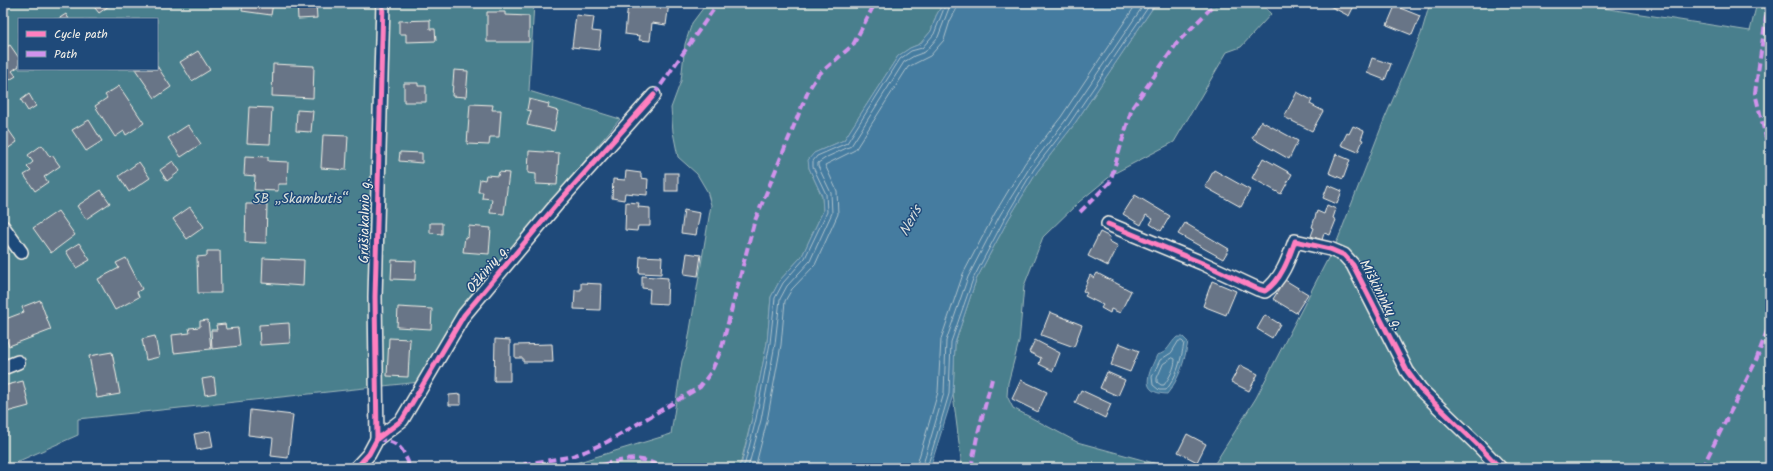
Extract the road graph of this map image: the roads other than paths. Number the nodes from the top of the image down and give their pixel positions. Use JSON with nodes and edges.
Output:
{"nodes":[{"id":1,"x":383,"y":3,"type":"edge"},
{"id":2,"x":654,"y":95,"type":"dead end"},
{"id":3,"x":1108,"y":224,"type":"dead end"},
{"id":4,"x":3,"y":228,"type":"edge"},
{"id":5,"x":21,"y":252,"type":"dead end"},
{"id":6,"x":18,"y":362,"type":"dead end"},
{"id":7,"x":3,"y":368,"type":"edge"},
{"id":8,"x":377,"y":439,"type":"junction"},
{"id":9,"x":356,"y":468,"type":"edge"},
{"id":10,"x":1500,"y":468,"type":"edge"}],
"edges":[{"from":1,"to":8,"type":"street","name":"Grūšiakalnio g."},
{"from":2,"to":8,"type":"street","name":"Ožkinių g."},
{"from":3,"to":10,"type":"street","name":"Miškininkų g."},
{"from":4,"to":5,"type":"street"},
{"from":6,"to":7,"type":"street"},
{"from":8,"to":9,"type":"street","name":"Ožkinių g."}]}
